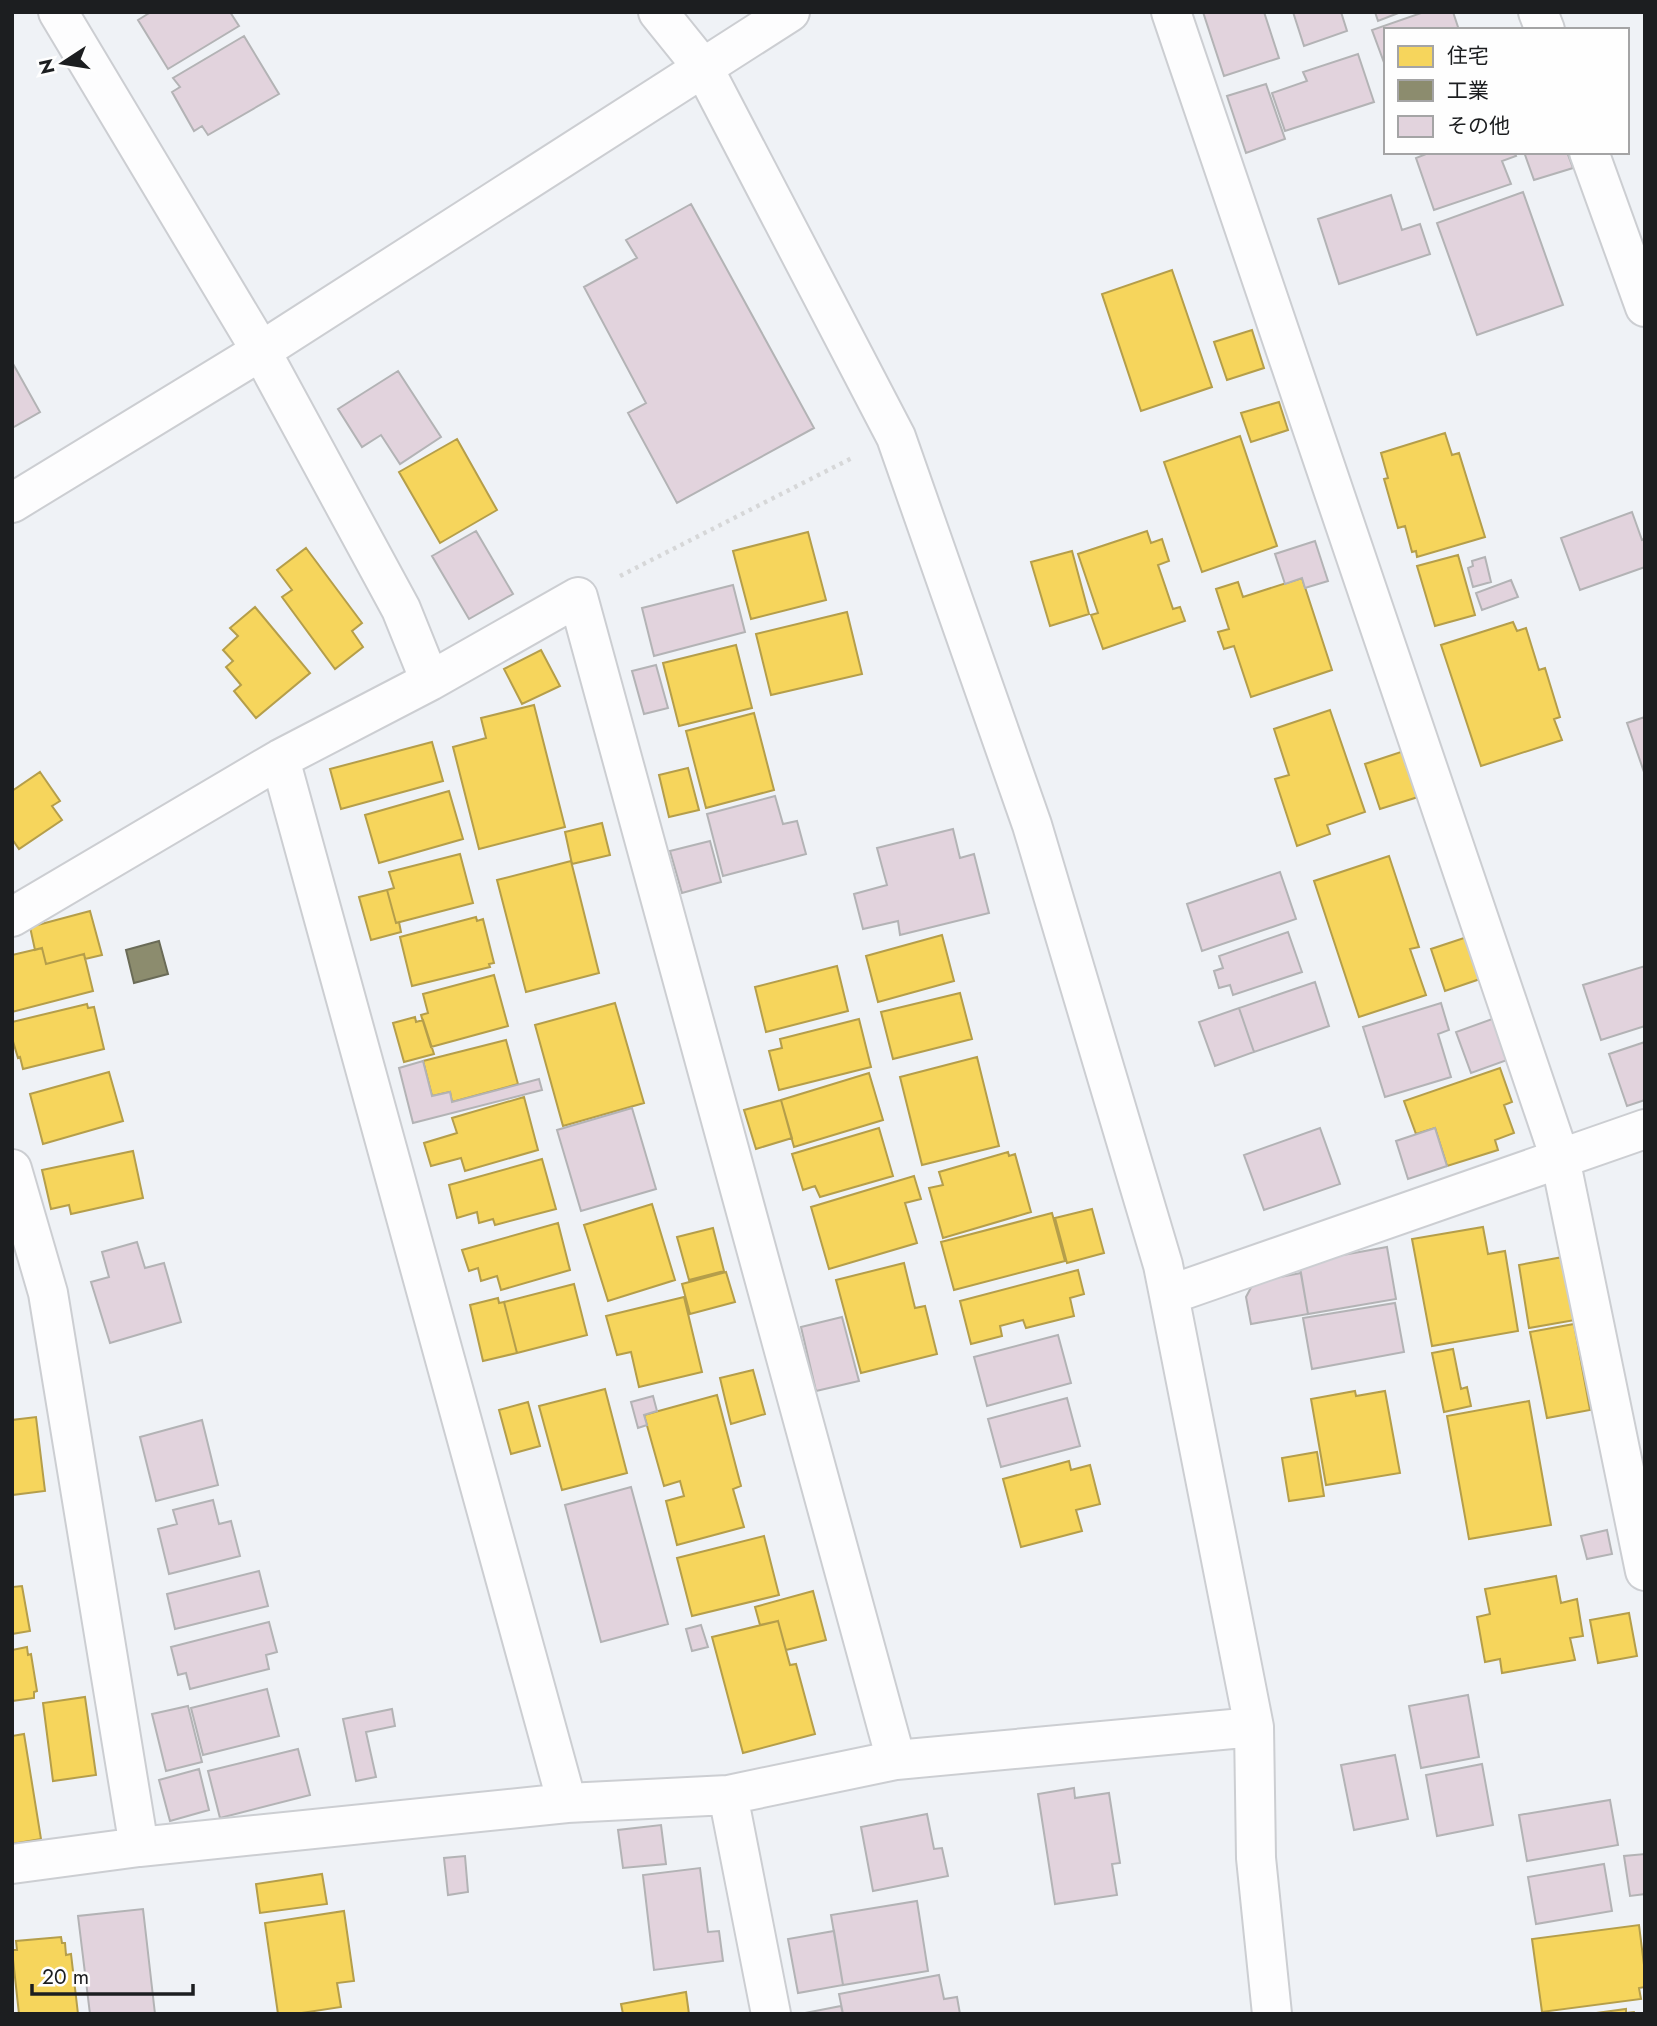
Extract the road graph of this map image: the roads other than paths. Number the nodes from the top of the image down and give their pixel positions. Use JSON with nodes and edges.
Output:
{"nodes":[{"id":1,"x":58,"y":12,"type":"edge"},
{"id":2,"x":658,"y":12,"type":"edge"},
{"id":3,"x":790,"y":12,"type":"edge"},
{"id":4,"x":1171,"y":12,"type":"edge"},
{"id":5,"x":704,"y":69,"type":"junction"},
{"id":6,"x":1590,"y":154,"type":"edge"},
{"id":7,"x":1645,"y":307,"type":"edge"},
{"id":8,"x":261,"y":351,"type":"junction"},
{"id":9,"x":12,"y":503,"type":"edge"},
{"id":10,"x":430,"y":681,"type":"junction"},
{"id":11,"x":280,"y":759,"type":"junction"},
{"id":12,"x":12,"y":917,"type":"edge"},
{"id":13,"x":1645,"y":1129,"type":"edge"},
{"id":14,"x":1560,"y":1158,"type":"junction"},
{"id":15,"x":12,"y":1169,"type":"edge"},
{"id":16,"x":1169,"y":1295,"type":"junction"},
{"id":17,"x":1645,"y":1571,"type":"edge"},
{"id":18,"x":1254,"y":1727,"type":"junction"},
{"id":19,"x":897,"y":1760,"type":"junction"},
{"id":20,"x":728,"y":1795,"type":"junction"},
{"id":21,"x":567,"y":1803,"type":"junction"},
{"id":22,"x":139,"y":1847,"type":"junction"},
{"id":23,"x":12,"y":1864,"type":"edge"},
{"id":24,"x":771,"y":2014,"type":"edge"},
{"id":25,"x":1272,"y":2014,"type":"edge"}],
"edges":[{"from":1,"to":8,"type":"street"},
{"from":2,"to":5,"type":"street"},
{"from":3,"to":5,"type":"street"},
{"from":4,"to":14,"type":"street"},
{"from":5,"to":8,"type":"street"},
{"from":5,"to":16,"type":"street"},
{"from":6,"to":7,"type":"street"},
{"from":8,"to":9,"type":"street"},
{"from":8,"to":10,"type":"street"},
{"from":10,"to":11,"type":"street"},
{"from":10,"to":19,"type":"street"},
{"from":11,"to":12,"type":"street"},
{"from":11,"to":21,"type":"street"},
{"from":13,"to":14,"type":"street"},
{"from":14,"to":16,"type":"street"},
{"from":14,"to":17,"type":"street"},
{"from":15,"to":22,"type":"street"},
{"from":16,"to":18,"type":"street"},
{"from":18,"to":19,"type":"street"},
{"from":18,"to":25,"type":"street"},
{"from":19,"to":20,"type":"street"},
{"from":20,"to":21,"type":"street"},
{"from":20,"to":24,"type":"street"},
{"from":21,"to":22,"type":"street"},
{"from":22,"to":23,"type":"street"}]}
